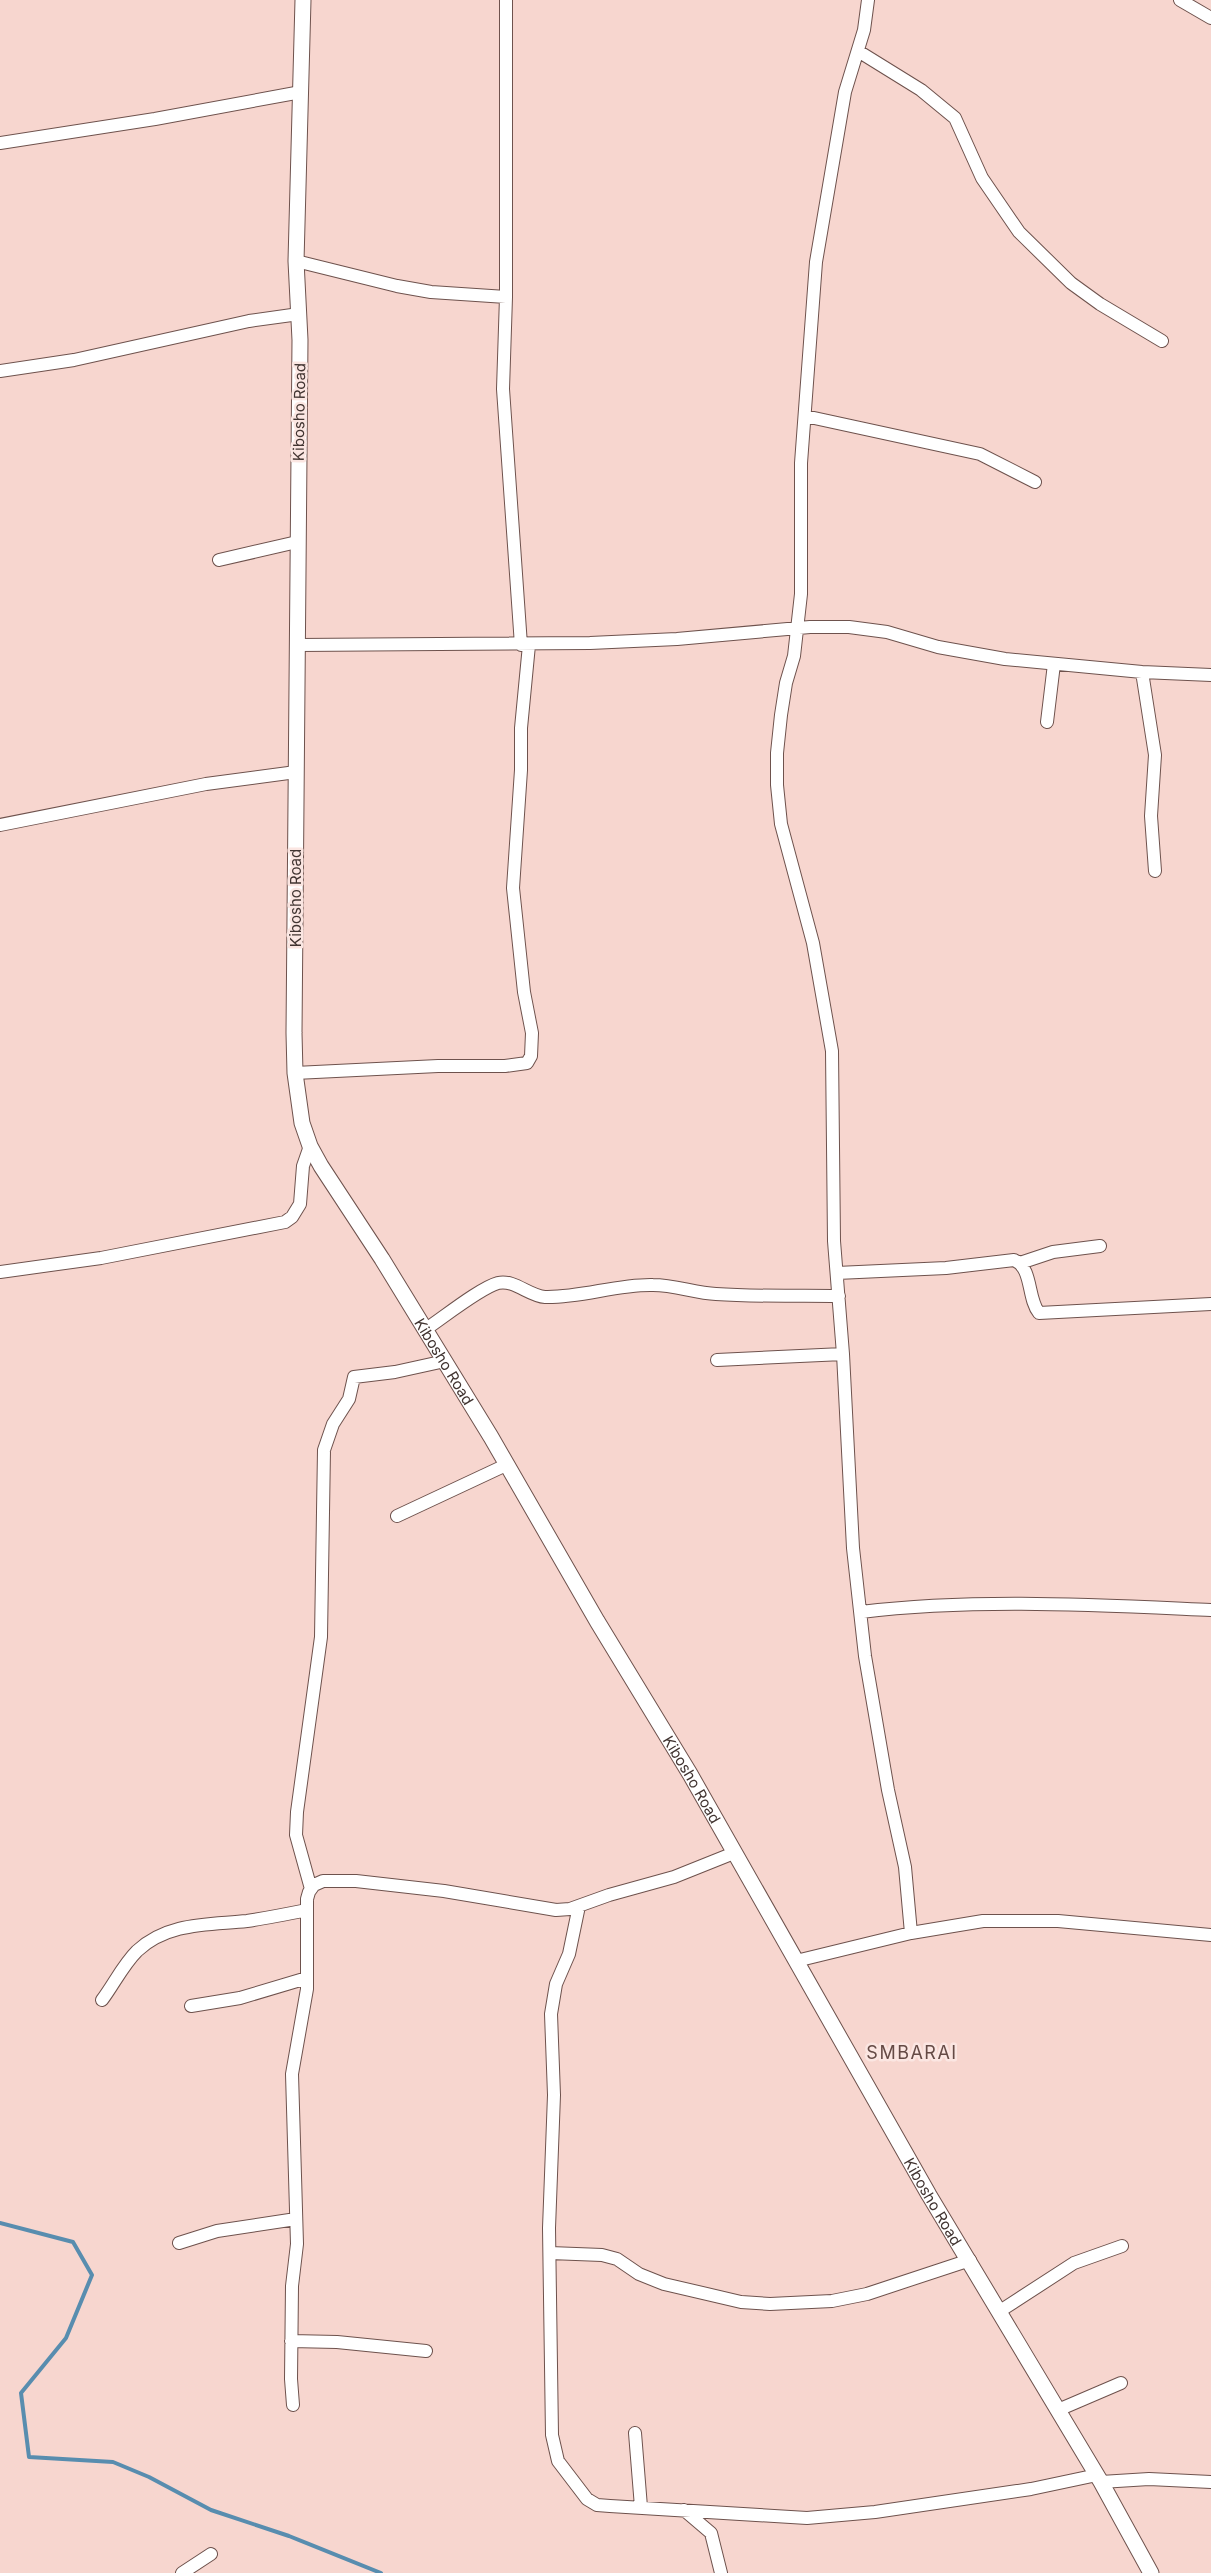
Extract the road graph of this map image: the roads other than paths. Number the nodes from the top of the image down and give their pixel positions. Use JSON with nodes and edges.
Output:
{"nodes":[{"id":1,"x":303,"y":0,"type":"edge"},
{"id":2,"x":506,"y":0,"type":"edge"},
{"id":3,"x":868,"y":0,"type":"edge"},
{"id":4,"x":1180,"y":0,"type":"edge"},
{"id":5,"x":1211,"y":18,"type":"edge"},
{"id":6,"x":858,"y":51,"type":"junction"},
{"id":7,"x":301,"y":92,"type":"junction"},
{"id":8,"x":0,"y":143,"type":"edge"},
{"id":9,"x":296,"y":261,"type":"junction"},
{"id":10,"x":506,"y":297,"type":"junction"},
{"id":11,"x":299,"y":314,"type":"junction"},
{"id":12,"x":1162,"y":341,"type":"dead end"},
{"id":13,"x":0,"y":371,"type":"edge"},
{"id":14,"x":805,"y":416,"type":"junction"},
{"id":15,"x":1035,"y":482,"type":"dead end"},
{"id":16,"x":297,"y":542,"type":"junction"},
{"id":17,"x":219,"y":560,"type":"dead end"},
{"id":18,"x":798,"y":628,"type":"junction"},
{"id":19,"x":298,"y":645,"type":"junction"},
{"id":20,"x":525,"y":645,"type":"junction"},
{"id":21,"x":1054,"y":664,"type":"junction"},
{"id":22,"x":1142,"y":672,"type":"junction"},
{"id":23,"x":1211,"y":675,"type":"edge"},
{"id":24,"x":1047,"y":722,"type":"dead end"},
{"id":25,"x":296,"y":772,"type":"junction"},
{"id":26,"x":0,"y":825,"type":"edge"},
{"id":27,"x":1155,"y":871,"type":"dead end"},
{"id":28,"x":295,"y":1073,"type":"junction"},
{"id":29,"x":310,"y":1146,"type":"junction"},
{"id":30,"x":1100,"y":1246,"type":"dead end"},
{"id":31,"x":1020,"y":1263,"type":"junction"},
{"id":32,"x":0,"y":1272,"type":"edge"},
{"id":33,"x":837,"y":1273,"type":"junction"},
{"id":34,"x":839,"y":1296,"type":"junction"},
{"id":35,"x":1211,"y":1304,"type":"edge"},
{"id":36,"x":426,"y":1329,"type":"junction"},
{"id":37,"x":843,"y":1354,"type":"junction"},
{"id":38,"x":717,"y":1360,"type":"dead end"},
{"id":39,"x":445,"y":1361,"type":"junction"},
{"id":40,"x":506,"y":1465,"type":"junction"},
{"id":41,"x":398,"y":1516,"type":"dead end"},
{"id":42,"x":1211,"y":1610,"type":"edge"},
{"id":43,"x":861,"y":1612,"type":"junction"},
{"id":44,"x":735,"y":1853,"type":"junction"},
{"id":45,"x":311,"y":1890,"type":"junction"},
{"id":46,"x":579,"y":1906,"type":"junction"},
{"id":47,"x":307,"y":1910,"type":"junction"},
{"id":48,"x":911,"y":1933,"type":"junction"},
{"id":49,"x":1211,"y":1935,"type":"edge"},
{"id":50,"x":796,"y":1961,"type":"junction"},
{"id":51,"x":308,"y":1978,"type":"junction"},
{"id":52,"x":102,"y":2000,"type":"dead end"},
{"id":53,"x":191,"y":2006,"type":"dead end"},
{"id":54,"x":296,"y":2219,"type":"junction"},
{"id":55,"x":179,"y":2243,"type":"dead end"},
{"id":56,"x":1122,"y":2246,"type":"dead end"},
{"id":57,"x":550,"y":2253,"type":"junction"},
{"id":58,"x":970,"y":2260,"type":"junction"},
{"id":59,"x":1000,"y":2312,"type":"junction"},
{"id":60,"x":291,"y":2341,"type":"junction"},
{"id":61,"x":426,"y":2351,"type":"dead end"},
{"id":62,"x":1121,"y":2383,"type":"dead end"},
{"id":63,"x":293,"y":2405,"type":"dead end"},
{"id":64,"x":1058,"y":2410,"type":"junction"},
{"id":65,"x":635,"y":2433,"type":"dead end"},
{"id":66,"x":1099,"y":2479,"type":"junction"},
{"id":67,"x":1211,"y":2482,"type":"edge"},
{"id":68,"x":641,"y":2507,"type":"junction"},
{"id":69,"x":684,"y":2510,"type":"junction"},
{"id":70,"x":211,"y":2554,"type":"dead end"},
{"id":71,"x":182,"y":2573,"type":"edge"},
{"id":72,"x":722,"y":2573,"type":"edge"},
{"id":73,"x":1151,"y":2573,"type":"edge"}],
"edges":[{"from":1,"to":7,"type":"street","name":"Kibosho Road"},
{"from":2,"to":10,"type":"street"},
{"from":3,"to":6,"type":"street"},
{"from":4,"to":5,"type":"street"},
{"from":6,"to":12,"type":"street"},
{"from":6,"to":14,"type":"street"},
{"from":7,"to":8,"type":"street"},
{"from":7,"to":9,"type":"street","name":"Kibosho Road"},
{"from":9,"to":10,"type":"street"},
{"from":9,"to":11,"type":"street","name":"Kibosho Road"},
{"from":10,"to":20,"type":"street"},
{"from":11,"to":13,"type":"street"},
{"from":11,"to":16,"type":"street","name":"Kibosho Road"},
{"from":14,"to":15,"type":"street"},
{"from":14,"to":18,"type":"street"},
{"from":16,"to":17,"type":"street"},
{"from":16,"to":19,"type":"street","name":"Kibosho Road"},
{"from":18,"to":20,"type":"street"},
{"from":18,"to":21,"type":"street"},
{"from":18,"to":33,"type":"street"},
{"from":19,"to":20,"type":"street"},
{"from":19,"to":25,"type":"street","name":"Kibosho Road"},
{"from":20,"to":28,"type":"street"},
{"from":21,"to":22,"type":"street"},
{"from":21,"to":24,"type":"street"},
{"from":22,"to":23,"type":"street"},
{"from":22,"to":27,"type":"street"},
{"from":25,"to":26,"type":"street"},
{"from":25,"to":28,"type":"street","name":"Kibosho Road"},
{"from":28,"to":29,"type":"street","name":"Kibosho Road"},
{"from":29,"to":32,"type":"street"},
{"from":29,"to":36,"type":"street","name":"Kibosho Road"},
{"from":30,"to":31,"type":"street"},
{"from":31,"to":33,"type":"street"},
{"from":31,"to":35,"type":"street"},
{"from":33,"to":34,"type":"street"},
{"from":34,"to":36,"type":"street"},
{"from":34,"to":37,"type":"street"},
{"from":36,"to":39,"type":"street","name":"Kibosho Road"},
{"from":37,"to":38,"type":"street"},
{"from":37,"to":43,"type":"street"},
{"from":39,"to":40,"type":"street","name":"Kibosho Road"},
{"from":39,"to":45,"type":"street"},
{"from":40,"to":41,"type":"street"},
{"from":40,"to":44,"type":"street","name":"Kibosho Road"},
{"from":42,"to":43,"type":"street"},
{"from":43,"to":48,"type":"street"},
{"from":44,"to":46,"type":"street"},
{"from":44,"to":50,"type":"street","name":"Kibosho Road"},
{"from":45,"to":46,"type":"street"},
{"from":45,"to":47,"type":"street"},
{"from":46,"to":57,"type":"street"},
{"from":47,"to":51,"type":"street"},
{"from":47,"to":52,"type":"street"},
{"from":48,"to":49,"type":"street"},
{"from":48,"to":50,"type":"street"},
{"from":50,"to":58,"type":"street","name":"Kibosho Road"},
{"from":51,"to":53,"type":"street"},
{"from":51,"to":54,"type":"street"},
{"from":54,"to":55,"type":"street"},
{"from":54,"to":60,"type":"street"},
{"from":56,"to":59,"type":"street"},
{"from":57,"to":58,"type":"street"},
{"from":57,"to":68,"type":"street"},
{"from":58,"to":59,"type":"street","name":"Kibosho Road"},
{"from":59,"to":64,"type":"street","name":"Kibosho Road"},
{"from":60,"to":61,"type":"street"},
{"from":60,"to":63,"type":"street"},
{"from":62,"to":64,"type":"street"},
{"from":64,"to":66,"type":"street","name":"Kibosho Road"},
{"from":65,"to":68,"type":"street"},
{"from":66,"to":67,"type":"street"},
{"from":66,"to":69,"type":"street"},
{"from":66,"to":73,"type":"street","name":"Kibosho Road"},
{"from":68,"to":69,"type":"street"},
{"from":69,"to":72,"type":"street"},
{"from":70,"to":71,"type":"street"}]}
